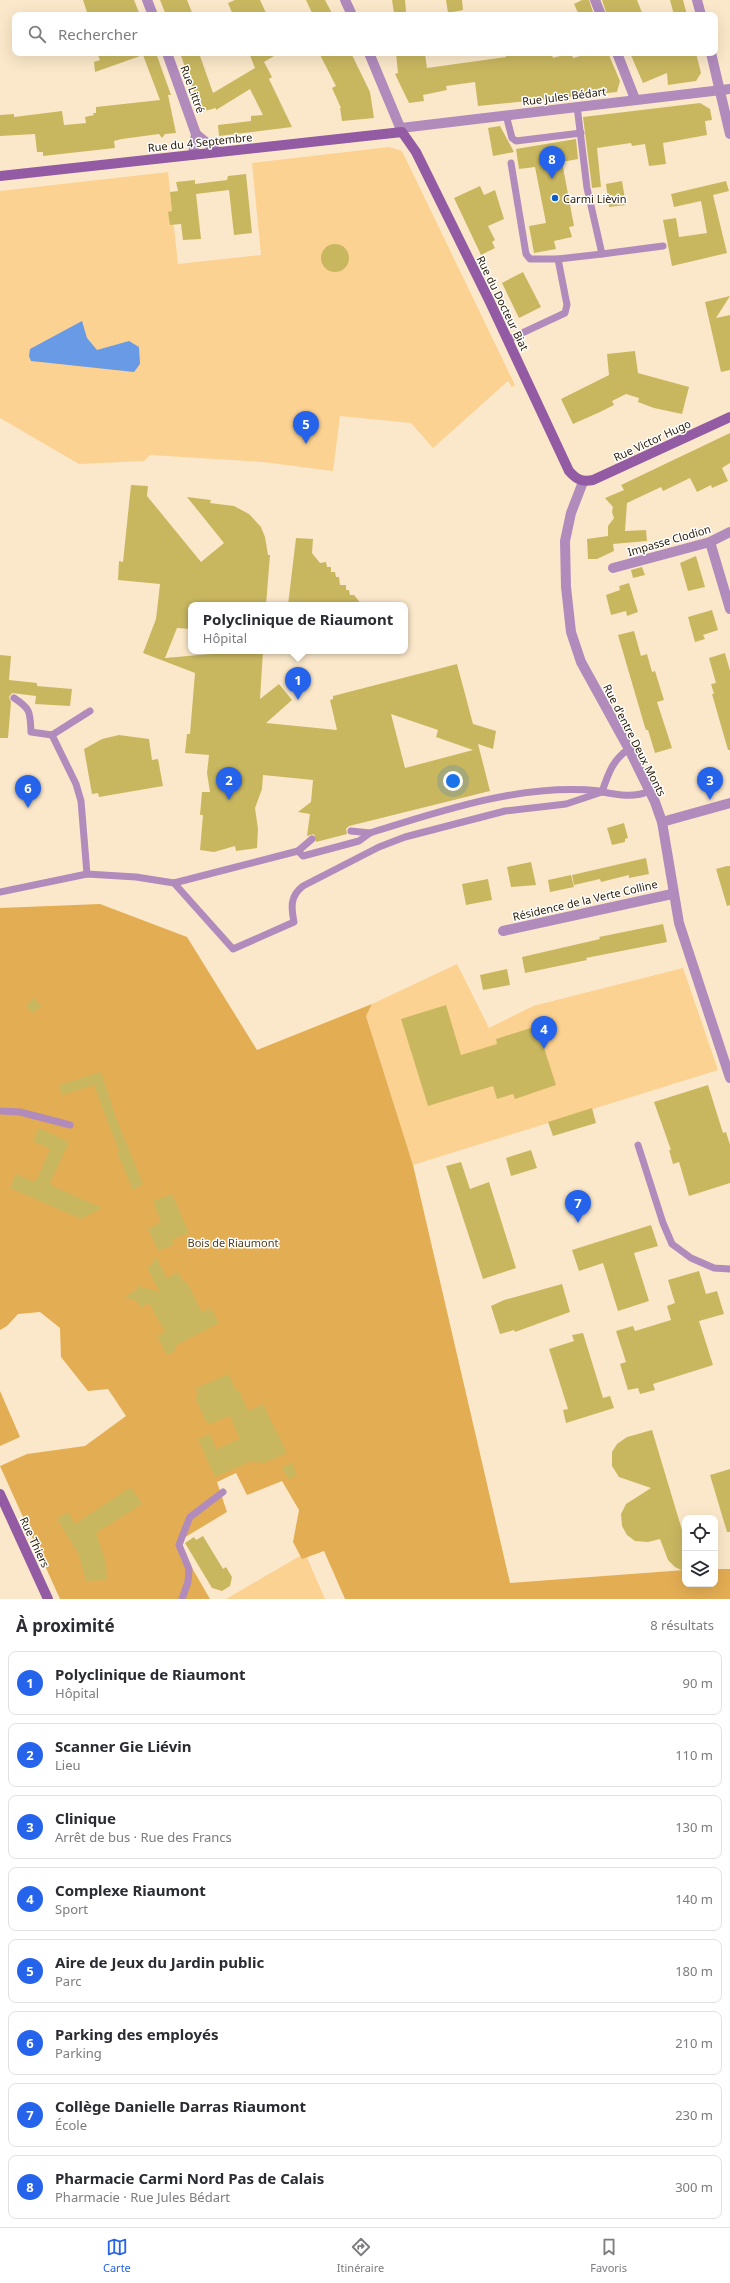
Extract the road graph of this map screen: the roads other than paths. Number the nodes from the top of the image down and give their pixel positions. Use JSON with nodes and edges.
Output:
{"nodes":[{"id":1,"x":147,"y":0,"type":"edge"},
{"id":2,"x":345,"y":0,"type":"edge"},
{"id":3,"x":595,"y":0,"type":"edge"},
{"id":4,"x":697,"y":0,"type":"edge"},
{"id":5,"x":152,"y":12,"type":"edge"},
{"id":6,"x":351,"y":12,"type":"edge"},
{"id":7,"x":600,"y":12,"type":"edge"},
{"id":8,"x":700,"y":12,"type":"edge"},
{"id":9,"x":168,"y":56,"type":"edge"},
{"id":10,"x":369,"y":56,"type":"edge"},
{"id":11,"x":618,"y":56,"type":"edge"},
{"id":12,"x":712,"y":56,"type":"edge"},
{"id":13,"x":725,"y":89,"type":"edge"},
{"id":14,"x":635,"y":99,"type":"junction"},
{"id":15,"x":578,"y":106,"type":"junction"},
{"id":16,"x":506,"y":115,"type":"junction"},
{"id":17,"x":402,"y":130,"type":"junction"},
{"id":18,"x":581,"y":133,"type":"junction"},
{"id":19,"x":196,"y":134,"type":"junction"},
{"id":20,"x":730,"y":134,"type":"edge"},
{"id":21,"x":218,"y":152,"type":"junction"},
{"id":22,"x":193,"y":155,"type":"junction"},
{"id":23,"x":511,"y":163,"type":"dead end"},
{"id":24,"x":0,"y":176,"type":"edge"},
{"id":25,"x":663,"y":246,"type":"dead end"},
{"id":26,"x":602,"y":254,"type":"junction"},
{"id":27,"x":558,"y":259,"type":"junction"},
{"id":28,"x":507,"y":340,"type":"junction"},
{"id":29,"x":730,"y":417,"type":"edge"},
{"id":30,"x":583,"y":482,"type":"junction"},
{"id":31,"x":730,"y":532,"type":"edge"},
{"id":32,"x":710,"y":542,"type":"junction"},
{"id":33,"x":613,"y":568,"type":"dead end"},
{"id":34,"x":730,"y":609,"type":"edge"},
{"id":35,"x":14,"y":698,"type":"dead end"},
{"id":36,"x":90,"y":711,"type":"dead end"},
{"id":37,"x":52,"y":735,"type":"junction"},
{"id":38,"x":629,"y":749,"type":"junction"},
{"id":39,"x":650,"y":791,"type":"junction"},
{"id":40,"x":602,"y":792,"type":"junction"},
{"id":41,"x":730,"y":803,"type":"edge"},
{"id":42,"x":662,"y":822,"type":"junction"},
{"id":43,"x":351,"y":831,"type":"dead end"},
{"id":44,"x":370,"y":832,"type":"junction"},
{"id":45,"x":312,"y":839,"type":"dead end"},
{"id":46,"x":298,"y":851,"type":"junction"},
{"id":47,"x":87,"y":874,"type":"junction"},
{"id":48,"x":174,"y":883,"type":"junction"},
{"id":49,"x":0,"y":892,"type":"edge"},
{"id":50,"x":672,"y":894,"type":"junction"},
{"id":51,"x":503,"y":931,"type":"dead end"},
{"id":52,"x":730,"y":1078,"type":"edge"},
{"id":53,"x":0,"y":1111,"type":"edge"},
{"id":54,"x":70,"y":1125,"type":"dead end"},
{"id":55,"x":638,"y":1145,"type":"dead end"},
{"id":56,"x":730,"y":1269,"type":"edge"},
{"id":57,"x":223,"y":1492,"type":"dead end"},
{"id":58,"x":0,"y":1494,"type":"edge"},
{"id":59,"x":48,"y":1599,"type":"edge"},
{"id":60,"x":182,"y":1599,"type":"edge"}],
"edges":[{"from":1,"to":5,"type":"street"},
{"from":2,"to":6,"type":"street"},
{"from":3,"to":7,"type":"street"},
{"from":4,"to":8,"type":"street"},
{"from":9,"to":19,"type":"street","name":"Rue Littré"},
{"from":10,"to":17,"type":"street"},
{"from":11,"to":14,"type":"street"},
{"from":12,"to":13,"type":"street"},
{"from":13,"to":14,"type":"street","name":"Rue Jules Bédart"},
{"from":13,"to":20,"type":"street"},
{"from":14,"to":15,"type":"street","name":"Rue Jules Bédart"},
{"from":15,"to":16,"type":"street","name":"Rue Jules Bédart"},
{"from":15,"to":18,"type":"lane"},
{"from":16,"to":17,"type":"street","name":"Rue Jules Bédart"},
{"from":16,"to":18,"type":"lane"},
{"from":17,"to":21,"type":"street","name":"Rue du 4 Septembre"},
{"from":17,"to":28,"type":"street","name":"Rue du Docteur Biat"},
{"from":18,"to":26,"type":"lane"},
{"from":19,"to":21,"type":"street"},
{"from":19,"to":22,"type":"street","name":"Rue Littré"},
{"from":21,"to":22,"type":"street","name":"Rue du 4 Septembre"},
{"from":22,"to":24,"type":"street","name":"Rue du 4 Septembre"},
{"from":23,"to":27,"type":"lane"},
{"from":25,"to":26,"type":"lane"},
{"from":26,"to":27,"type":"lane"},
{"from":27,"to":28,"type":"lane"},
{"from":28,"to":30,"type":"street","name":"Rue du Docteur Biat"},
{"from":29,"to":30,"type":"street","name":"Rue Victor Hugo"},
{"from":30,"to":38,"type":"street","name":"Rue d'entre Deux Monts"},
{"from":31,"to":32,"type":"street","name":"Impasse Clodion"},
{"from":32,"to":33,"type":"street","name":"Impasse Clodion"},
{"from":32,"to":34,"type":"street"},
{"from":35,"to":37,"type":"lane"},
{"from":36,"to":37,"type":"lane"},
{"from":37,"to":47,"type":"lane"},
{"from":38,"to":39,"type":"street","name":"Rue d'entre Deux Monts"},
{"from":38,"to":40,"type":"lane"},
{"from":39,"to":40,"type":"lane"},
{"from":39,"to":42,"type":"street","name":"Rue d'entre Deux Monts"},
{"from":40,"to":44,"type":"lane"},
{"from":40,"to":48,"type":"lane"},
{"from":41,"to":42,"type":"street"},
{"from":42,"to":50,"type":"street","name":"Rue d'entre Deux Monts"},
{"from":43,"to":44,"type":"lane"},
{"from":44,"to":46,"type":"lane"},
{"from":45,"to":46,"type":"lane"},
{"from":46,"to":48,"type":"lane"},
{"from":47,"to":48,"type":"lane"},
{"from":47,"to":49,"type":"lane"},
{"from":50,"to":51,"type":"street","name":"Résidence de la Verte Colline"},
{"from":50,"to":52,"type":"street","name":"Rue d'entre Deux Monts"},
{"from":53,"to":54,"type":"lane"},
{"from":55,"to":56,"type":"lane"},
{"from":57,"to":60,"type":"lane"},
{"from":58,"to":59,"type":"street","name":"Rue Thiers"}]}
